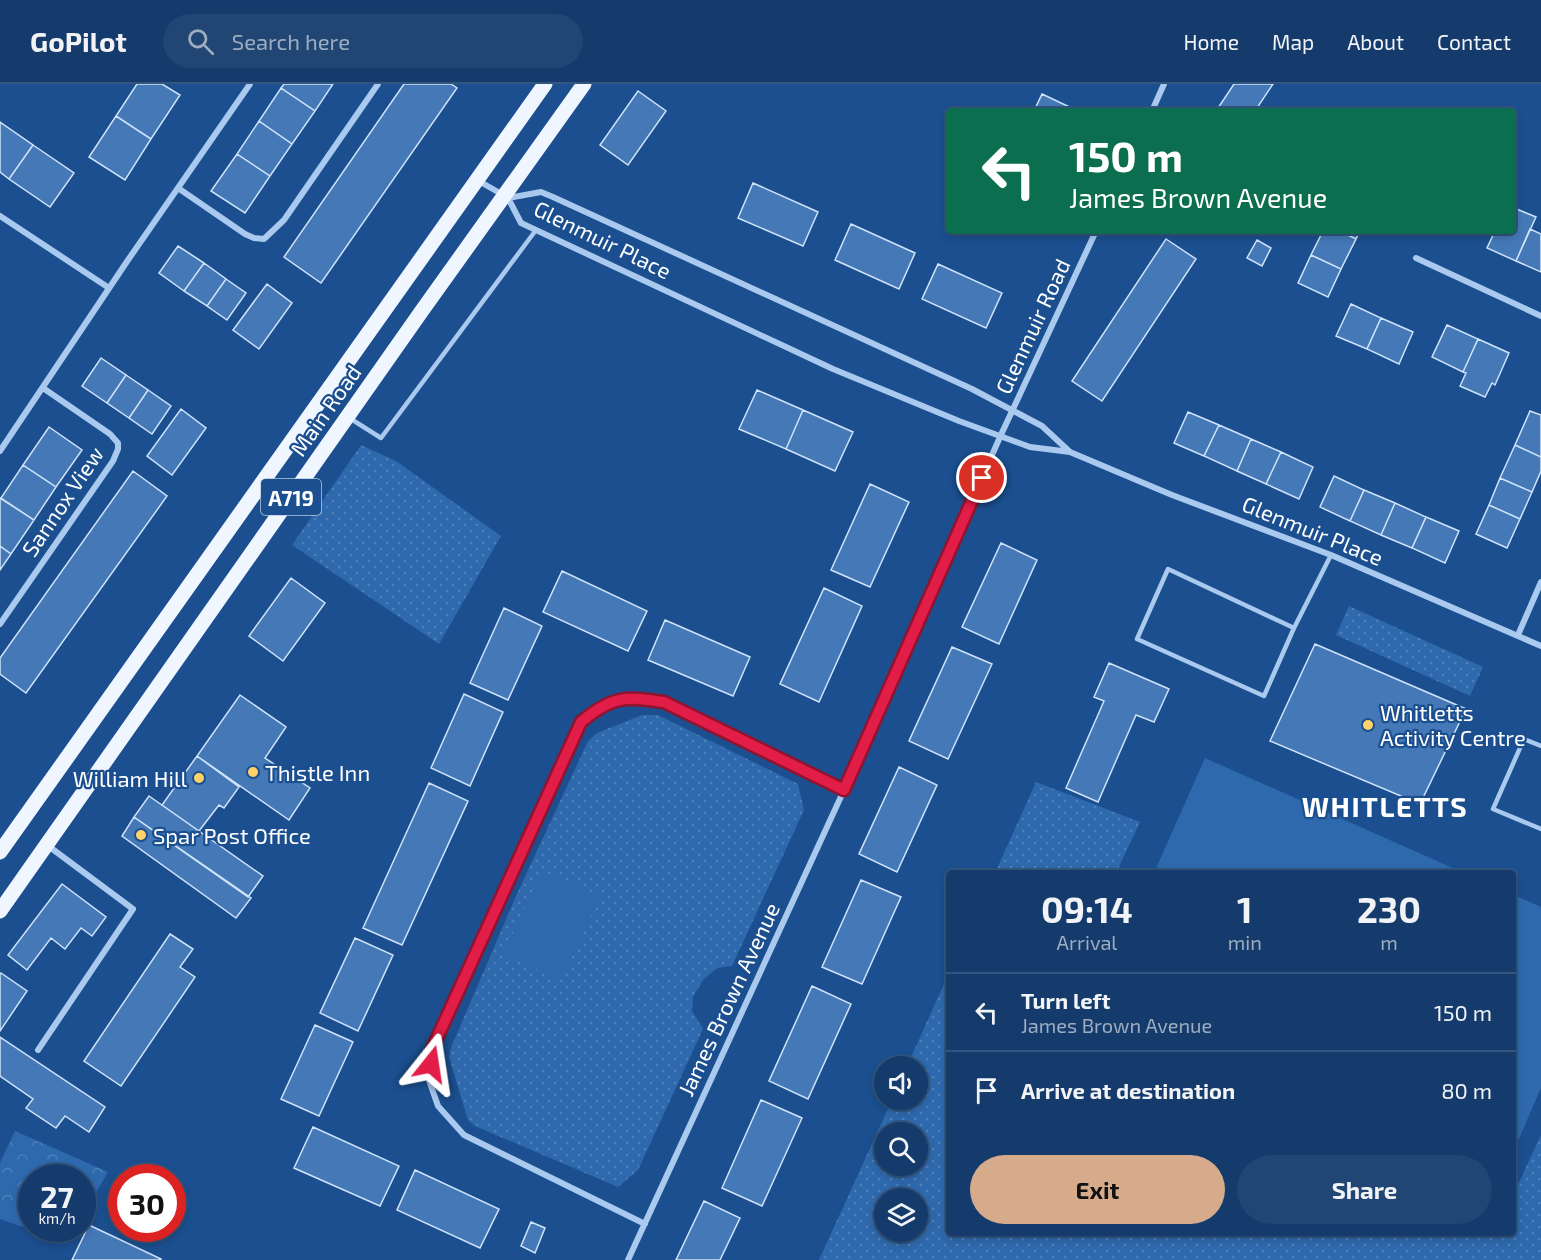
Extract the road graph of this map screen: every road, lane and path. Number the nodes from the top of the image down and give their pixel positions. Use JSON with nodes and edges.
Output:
{"nodes":[{"id":1,"x":250,"y":84,"type":"edge"},
{"id":2,"x":378,"y":84,"type":"edge"},
{"id":3,"x":545,"y":84,"type":"edge"},
{"id":4,"x":584,"y":84,"type":"edge"},
{"id":5,"x":1164,"y":84,"type":"edge"},
{"id":6,"x":1153,"y":108,"type":"edge"},
{"id":7,"x":477,"y":180,"type":"junction"},
{"id":8,"x":178,"y":188,"type":"junction"},
{"id":9,"x":507,"y":197,"type":"junction"},
{"id":10,"x":0,"y":216,"type":"edge"},
{"id":11,"x":536,"y":230,"type":"junction"},
{"id":12,"x":1095,"y":234,"type":"edge"},
{"id":13,"x":1416,"y":258,"type":"dead end"},
{"id":14,"x":109,"y":288,"type":"junction"},
{"id":15,"x":1541,"y":316,"type":"edge"},
{"id":16,"x":43,"y":388,"type":"junction"},
{"id":17,"x":1013,"y":409,"type":"junction"},
{"id":18,"x":348,"y":417,"type":"junction"},
{"id":19,"x":1000,"y":437,"type":"junction"},
{"id":20,"x":0,"y":451,"type":"edge"},
{"id":21,"x":1070,"y":452,"type":"junction"},
{"id":22,"x":1331,"y":555,"type":"junction"},
{"id":23,"x":1541,"y":582,"type":"edge"},
{"id":24,"x":0,"y":624,"type":"edge"},
{"id":25,"x":1294,"y":628,"type":"junction"},
{"id":26,"x":1518,"y":635,"type":"junction"},
{"id":27,"x":1541,"y":646,"type":"edge"},
{"id":28,"x":1541,"y":746,"type":"edge"},
{"id":29,"x":844,"y":790,"type":"junction"},
{"id":30,"x":1541,"y":829,"type":"edge"},
{"id":31,"x":47,"y":845,"type":"junction"},
{"id":32,"x":0,"y":852,"type":"edge"},
{"id":33,"x":0,"y":911,"type":"edge"},
{"id":34,"x":38,"y":1050,"type":"dead end"},
{"id":35,"x":645,"y":1224,"type":"junction"},
{"id":36,"x":628,"y":1260,"type":"edge"}],
"edges":[{"from":1,"to":8,"type":"street"},
{"from":2,"to":8,"type":"street"},
{"from":3,"to":7,"type":"main road","name":"Main Road","number":"A719"},
{"from":4,"to":9,"type":"main road","name":"Main Road","number":"A719"},
{"from":5,"to":6,"type":"street"},
{"from":7,"to":9,"type":"street"},
{"from":7,"to":32,"type":"main road","name":"Main Road","number":"A719"},
{"from":8,"to":14,"type":"street"},
{"from":9,"to":11,"type":"street","name":"Glenmuir Place"},
{"from":9,"to":17,"type":"street","name":"Glenmuir Place"},
{"from":9,"to":18,"type":"main road","name":"Main Road","number":"A719"},
{"from":10,"to":14,"type":"street"},
{"from":11,"to":18,"type":"lane"},
{"from":11,"to":19,"type":"street","name":"Glenmuir Place"},
{"from":12,"to":17,"type":"street","name":"Glenmuir Road"},
{"from":13,"to":15,"type":"street"},
{"from":14,"to":16,"type":"street"},
{"from":16,"to":20,"type":"street"},
{"from":16,"to":24,"type":"street","name":"Sannox View"},
{"from":17,"to":19,"type":"street","name":"Glenmuir Road"},
{"from":17,"to":21,"type":"street","name":"Glenmuir Place"},
{"from":18,"to":31,"type":"main road","name":"Main Road","number":"A719"},
{"from":19,"to":21,"type":"street","name":"Glenmuir Place"},
{"from":19,"to":29,"type":"street","name":"James Brown Avenue"},
{"from":21,"to":22,"type":"street","name":"Glenmuir Place"},
{"from":22,"to":25,"type":"lane"},
{"from":22,"to":26,"type":"street","name":"Glenmuir Place"},
{"from":23,"to":26,"type":"street"},
{"from":25,"to":25,"type":"lane"},
{"from":26,"to":27,"type":"street","name":"Glenmuir Place"},
{"from":28,"to":30,"type":"lane"},
{"from":29,"to":35,"type":"street","name":"James Brown Avenue"},
{"from":29,"to":35,"type":"street"},
{"from":31,"to":33,"type":"main road","name":"Main Road","number":"A719"},
{"from":31,"to":34,"type":"street"},
{"from":35,"to":36,"type":"street","name":"James Brown Avenue"}]}
